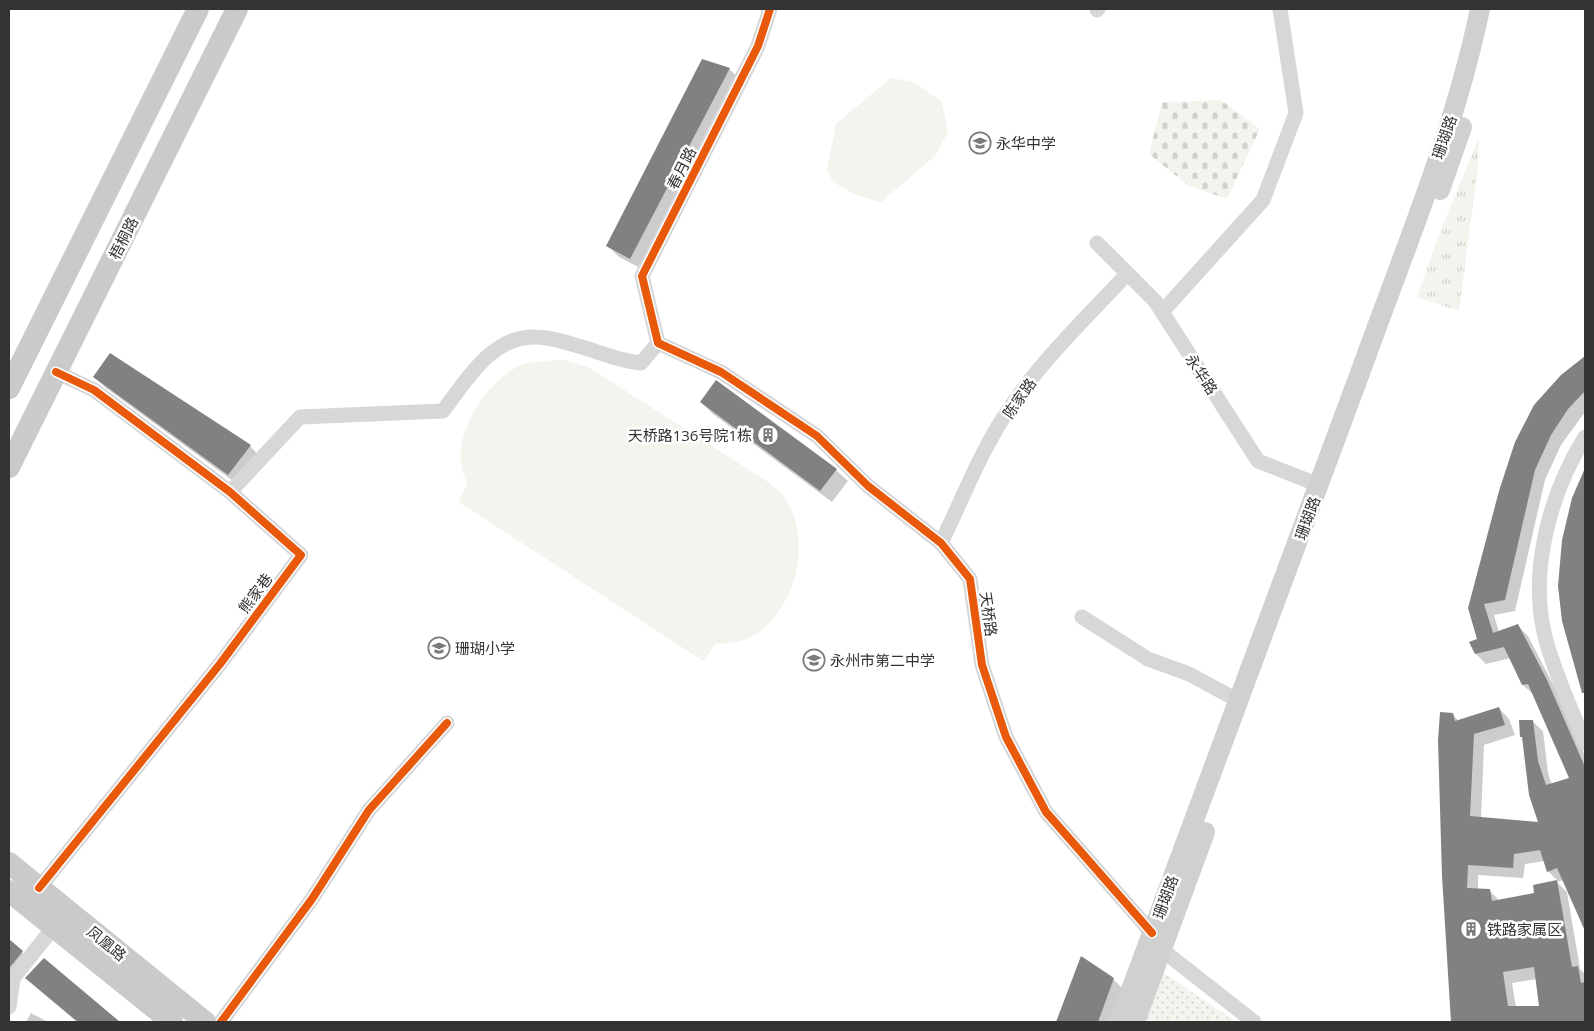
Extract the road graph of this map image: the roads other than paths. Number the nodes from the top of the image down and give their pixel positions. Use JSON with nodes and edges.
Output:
{"nodes":[{"id":1,"x":198,"y":9,"type":"edge"},
{"id":2,"x":237,"y":9,"type":"edge"},
{"id":3,"x":770,"y":9,"type":"edge"},
{"id":4,"x":1280,"y":9,"type":"edge"},
{"id":5,"x":1480,"y":9,"type":"edge"},
{"id":6,"x":1493,"y":9,"type":"edge"},
{"id":7,"x":1097,"y":243,"type":"dead end"},
{"id":8,"x":1127,"y":274,"type":"junction"},
{"id":9,"x":1162,"y":312,"type":"junction"},
{"id":10,"x":658,"y":343,"type":"junction"},
{"id":11,"x":56,"y":372,"type":"junction"},
{"id":12,"x":9,"y":388,"type":"edge"},
{"id":13,"x":1585,"y":437,"type":"edge"},
{"id":14,"x":9,"y":466,"type":"edge"},
{"id":15,"x":1319,"y":485,"type":"junction"},
{"id":16,"x":230,"y":492,"type":"junction"},
{"id":17,"x":942,"y":543,"type":"junction"},
{"id":18,"x":1082,"y":618,"type":"dead end"},
{"id":19,"x":1239,"y":701,"type":"junction"},
{"id":20,"x":447,"y":723,"type":"dead end"},
{"id":21,"x":1585,"y":743,"type":"edge"},
{"id":22,"x":9,"y":863,"type":"edge"},
{"id":23,"x":39,"y":888,"type":"junction"},
{"id":24,"x":9,"y":891,"type":"edge"},
{"id":25,"x":54,"y":927,"type":"junction"},
{"id":26,"x":1157,"y":941,"type":"junction"},
{"id":27,"x":11,"y":982,"type":"edge"},
{"id":28,"x":9,"y":1007,"type":"edge"},
{"id":29,"x":172,"y":1022,"type":"edge"},
{"id":30,"x":205,"y":1022,"type":"edge"},
{"id":31,"x":221,"y":1022,"type":"edge"},
{"id":32,"x":1119,"y":1022,"type":"edge"},
{"id":33,"x":1135,"y":1022,"type":"edge"},
{"id":34,"x":1254,"y":1022,"type":"edge"}],
"edges":[{"from":1,"to":12,"type":"main road"},
{"from":2,"to":11,"type":"main road","name":"梧桐路"},
{"from":3,"to":10,"type":"street","name":"春月路"},
{"from":4,"to":9,"type":"street"},
{"from":5,"to":15,"type":"main road","name":"珊瑚路"},
{"from":6,"to":26,"type":"main road","name":"珊瑚路"},
{"from":7,"to":8,"type":"street","name":"永华路"},
{"from":8,"to":9,"type":"street","name":"永华路"},
{"from":8,"to":17,"type":"street","name":"陈家路"},
{"from":9,"to":15,"type":"street","name":"永华路"},
{"from":10,"to":16,"type":"street"},
{"from":10,"to":17,"type":"street","name":"天桥路"},
{"from":11,"to":14,"type":"main road","name":"梧桐路"},
{"from":11,"to":16,"type":"street","name":"熊家巷"},
{"from":13,"to":21,"type":"street"},
{"from":15,"to":19,"type":"main road","name":"珊瑚路"},
{"from":16,"to":23,"type":"street","name":"熊家巷"},
{"from":17,"to":26,"type":"street","name":"天桥路"},
{"from":18,"to":19,"type":"street"},
{"from":19,"to":26,"type":"main road","name":"珊瑚路"},
{"from":20,"to":31,"type":"street"},
{"from":22,"to":23,"type":"main road","name":"凤凰路"},
{"from":23,"to":30,"type":"main road","name":"凤凰路"},
{"from":24,"to":25,"type":"main road","name":"凤凰路"},
{"from":25,"to":27,"type":"street"},
{"from":25,"to":29,"type":"main road","name":"凤凰路"},
{"from":26,"to":32,"type":"main road","name":"珊瑚路"},
{"from":26,"to":33,"type":"main road","name":"珊瑚路"},
{"from":26,"to":34,"type":"street","name":"天桥路"},
{"from":27,"to":28,"type":"street"}]}
